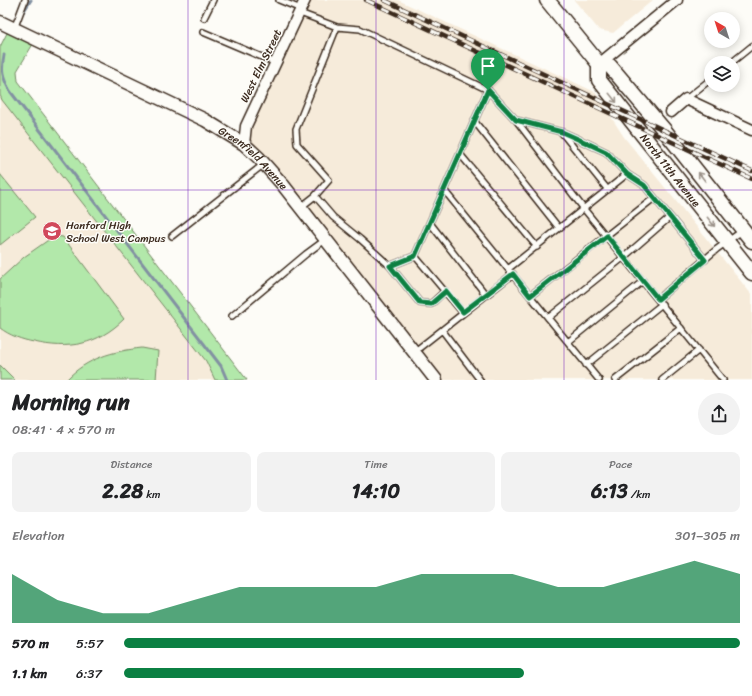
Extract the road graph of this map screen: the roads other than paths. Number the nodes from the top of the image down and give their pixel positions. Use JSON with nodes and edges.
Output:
{"nodes":[{"id":1,"x":25,"y":0,"type":"edge"},
{"id":2,"x":213,"y":0,"type":"edge"},
{"id":3,"x":280,"y":0,"type":"edge"},
{"id":4,"x":547,"y":0,"type":"edge"},
{"id":5,"x":677,"y":0,"type":"edge"},
{"id":6,"x":302,"y":7,"type":"edge"},
{"id":7,"x":204,"y":18,"type":"dead end"},
{"id":8,"x":0,"y":22,"type":"edge"},
{"id":9,"x":337,"y":27,"type":"junction"},
{"id":10,"x":14,"y":29,"type":"junction"},
{"id":11,"x":203,"y":32,"type":"dead end"},
{"id":12,"x":752,"y":46,"type":"edge"},
{"id":13,"x":740,"y":56,"type":"edge"},
{"id":14,"x":276,"y":63,"type":"junction"},
{"id":15,"x":599,"y":64,"type":"junction"},
{"id":16,"x":704,"y":85,"type":"edge"},
{"id":17,"x":488,"y":90,"type":"junction"},
{"id":18,"x":686,"y":99,"type":"junction"},
{"id":19,"x":671,"y":112,"type":"dead end"},
{"id":20,"x":516,"y":120,"type":"junction"},
{"id":21,"x":475,"y":122,"type":"junction"},
{"id":22,"x":752,"y":130,"type":"edge"},
{"id":23,"x":562,"y":132,"type":"junction"},
{"id":24,"x":244,"y":144,"type":"junction"},
{"id":25,"x":460,"y":154,"type":"junction"},
{"id":26,"x":264,"y":164,"type":"junction"},
{"id":27,"x":627,"y":174,"type":"junction"},
{"id":28,"x":444,"y":190,"type":"junction"},
{"id":29,"x":608,"y":190,"type":"junction"},
{"id":30,"x":315,"y":196,"type":"junction"},
{"id":31,"x":654,"y":198,"type":"junction"},
{"id":32,"x":301,"y":207,"type":"junction"},
{"id":33,"x":584,"y":209,"type":"junction"},
{"id":34,"x":670,"y":217,"type":"junction"},
{"id":35,"x":430,"y":223,"type":"junction"},
{"id":36,"x":559,"y":228,"type":"junction"},
{"id":37,"x":743,"y":230,"type":"junction"},
{"id":38,"x":172,"y":236,"type":"dead end"},
{"id":39,"x":607,"y":236,"type":"junction"},
{"id":40,"x":326,"y":240,"type":"junction"},
{"id":41,"x":752,"y":241,"type":"edge"},
{"id":42,"x":727,"y":242,"type":"junction"},
{"id":43,"x":536,"y":247,"type":"junction"},
{"id":44,"x":415,"y":256,"type":"junction"},
{"id":45,"x":624,"y":258,"type":"junction"},
{"id":46,"x":705,"y":260,"type":"junction"},
{"id":47,"x":390,"y":266,"type":"junction"},
{"id":48,"x":508,"y":269,"type":"junction"},
{"id":49,"x":752,"y":273,"type":"edge"},
{"id":50,"x":513,"y":274,"type":"junction"},
{"id":51,"x":643,"y":281,"type":"junction"},
{"id":52,"x":446,"y":291,"type":"junction"},
{"id":53,"x":486,"y":295,"type":"junction"},
{"id":54,"x":530,"y":296,"type":"junction"},
{"id":55,"x":658,"y":299,"type":"junction"},
{"id":56,"x":662,"y":304,"type":"junction"},
{"id":57,"x":463,"y":312,"type":"junction"},
{"id":58,"x":232,"y":316,"type":"dead end"},
{"id":59,"x":548,"y":318,"type":"junction"},
{"id":60,"x":681,"y":328,"type":"junction"},
{"id":61,"x":442,"y":330,"type":"junction"},
{"id":62,"x":568,"y":342,"type":"junction"},
{"id":63,"x":699,"y":350,"type":"junction"},
{"id":64,"x":414,"y":352,"type":"junction"},
{"id":65,"x":586,"y":365,"type":"junction"},
{"id":66,"x":721,"y":379,"type":"edge"},
{"id":67,"x":436,"y":380,"type":"edge"},
{"id":68,"x":480,"y":380,"type":"edge"},
{"id":69,"x":599,"y":380,"type":"edge"},
{"id":70,"x":615,"y":380,"type":"edge"},
{"id":71,"x":662,"y":380,"type":"edge"}],
"edges":[{"from":1,"to":10,"type":"lane"},
{"from":2,"to":7,"type":"lane"},
{"from":3,"to":6,"type":"lane"},
{"from":4,"to":15,"type":"main road","name":"North 11th Avenue"},
{"from":5,"to":15,"type":"street"},
{"from":6,"to":9,"type":"lane"},
{"from":6,"to":14,"type":"street","name":"West Elm Street"},
{"from":8,"to":10,"type":"street","name":"Greenfield Avenue"},
{"from":9,"to":17,"type":"lane"},
{"from":9,"to":30,"type":"lane"},
{"from":10,"to":24,"type":"street","name":"Greenfield Avenue"},
{"from":11,"to":14,"type":"lane"},
{"from":12,"to":13,"type":"lane"},
{"from":14,"to":24,"type":"street","name":"West Elm Street"},
{"from":37,"to":15,"type":"main road","name":"North 11th Avenue","one_way":true},
{"from":15,"to":42,"type":"main road","name":"North 11th Avenue","one_way":true},
{"from":16,"to":18,"type":"lane"},
{"from":17,"to":20,"type":"lane"},
{"from":17,"to":21,"type":"lane"},
{"from":18,"to":19,"type":"street"},
{"from":18,"to":22,"type":"street"},
{"from":20,"to":23,"type":"lane"},
{"from":20,"to":33,"type":"lane"},
{"from":21,"to":25,"type":"lane"},
{"from":21,"to":36,"type":"lane"},
{"from":23,"to":27,"type":"lane"},
{"from":23,"to":29,"type":"lane"},
{"from":24,"to":26,"type":"street","name":"Greenfield Avenue"},
{"from":25,"to":28,"type":"lane"},
{"from":25,"to":43,"type":"lane"},
{"from":26,"to":32,"type":"street","name":"Greenfield Avenue"},
{"from":26,"to":38,"type":"lane"},
{"from":27,"to":29,"type":"lane"},
{"from":27,"to":31,"type":"lane"},
{"from":28,"to":35,"type":"lane"},
{"from":28,"to":48,"type":"lane"},
{"from":29,"to":33,"type":"lane"},
{"from":30,"to":32,"type":"lane"},
{"from":30,"to":47,"type":"lane"},
{"from":31,"to":34,"type":"lane"},
{"from":31,"to":39,"type":"lane"},
{"from":32,"to":40,"type":"street","name":"Greenfield Avenue"},
{"from":33,"to":36,"type":"lane"},
{"from":33,"to":39,"type":"lane"},
{"from":34,"to":45,"type":"lane"},
{"from":34,"to":46,"type":"lane"},
{"from":35,"to":44,"type":"lane"},
{"from":35,"to":53,"type":"lane"},
{"from":36,"to":43,"type":"lane"},
{"from":37,"to":41,"type":"main road","name":"North 11th Avenue"},
{"from":37,"to":42,"type":"lane"},
{"from":39,"to":45,"type":"lane"},
{"from":39,"to":54,"type":"lane"},
{"from":40,"to":58,"type":"lane"},
{"from":40,"to":64,"type":"street","name":"Greenfield Avenue"},
{"from":42,"to":46,"type":"lane"},
{"from":42,"to":49,"type":"main road","name":"North 11th Avenue"},
{"from":43,"to":48,"type":"lane"},
{"from":44,"to":47,"type":"lane"},
{"from":44,"to":52,"type":"lane"},
{"from":45,"to":51,"type":"lane"},
{"from":45,"to":59,"type":"lane"},
{"from":46,"to":55,"type":"lane"},
{"from":47,"to":52,"type":"lane"},
{"from":48,"to":50,"type":"lane"},
{"from":50,"to":53,"type":"lane"},
{"from":50,"to":54,"type":"lane"},
{"from":51,"to":55,"type":"lane"},
{"from":51,"to":62,"type":"lane"},
{"from":52,"to":57,"type":"lane"},
{"from":53,"to":57,"type":"lane"},
{"from":54,"to":59,"type":"lane"},
{"from":55,"to":56,"type":"lane"},
{"from":56,"to":60,"type":"lane"},
{"from":56,"to":65,"type":"lane"},
{"from":57,"to":61,"type":"lane"},
{"from":59,"to":62,"type":"lane"},
{"from":60,"to":63,"type":"lane"},
{"from":60,"to":70,"type":"lane"},
{"from":61,"to":64,"type":"lane"},
{"from":61,"to":68,"type":"lane"},
{"from":62,"to":65,"type":"lane"},
{"from":63,"to":66,"type":"lane"},
{"from":63,"to":71,"type":"lane"},
{"from":64,"to":67,"type":"street","name":"Greenfield Avenue"},
{"from":65,"to":69,"type":"lane"}]}
